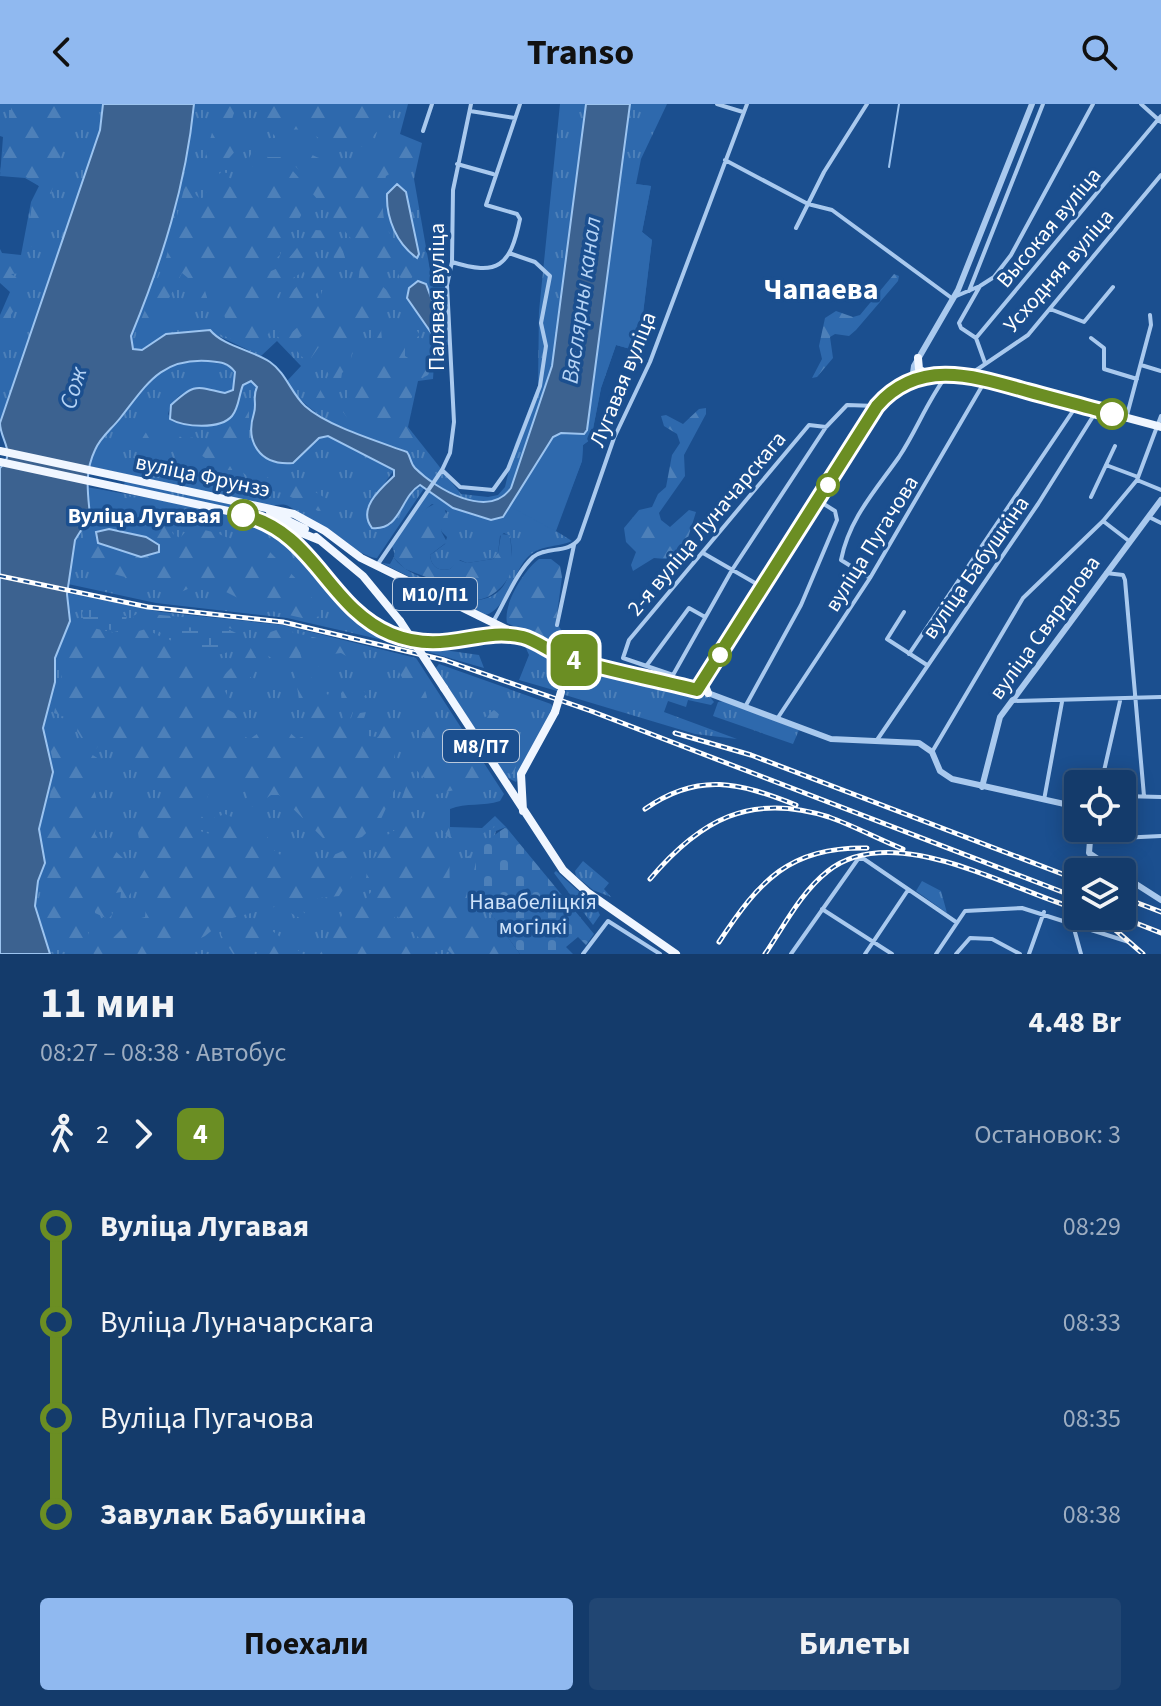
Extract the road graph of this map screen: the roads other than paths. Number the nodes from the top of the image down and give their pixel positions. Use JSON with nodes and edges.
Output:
{"nodes":[{"id":1,"x":432,"y":104,"type":"edge"},
{"id":2,"x":471,"y":104,"type":"edge"},
{"id":3,"x":520,"y":104,"type":"edge"},
{"id":4,"x":717,"y":104,"type":"edge"},
{"id":5,"x":747,"y":104,"type":"edge"},
{"id":6,"x":867,"y":104,"type":"edge"},
{"id":7,"x":1032,"y":104,"type":"edge"},
{"id":8,"x":1043,"y":104,"type":"edge"},
{"id":9,"x":1093,"y":104,"type":"edge"},
{"id":10,"x":1141,"y":104,"type":"edge"},
{"id":11,"x":470,"y":111,"type":"junction"},
{"id":12,"x":743,"y":112,"type":"junction"},
{"id":13,"x":515,"y":118,"type":"junction"},
{"id":14,"x":1160,"y":119,"type":"edge"},
{"id":15,"x":423,"y":131,"type":"dead end"},
{"id":16,"x":725,"y":160,"type":"junction"},
{"id":17,"x":457,"y":164,"type":"junction"},
{"id":18,"x":494,"y":175,"type":"junction"},
{"id":19,"x":1161,"y":175,"type":"edge"},
{"id":20,"x":808,"y":204,"type":"junction"},
{"id":21,"x":796,"y":228,"type":"dead end"},
{"id":22,"x":509,"y":253,"type":"junction"},
{"id":23,"x":452,"y":262,"type":"junction"},
{"id":24,"x":980,"y":286,"type":"junction"},
{"id":25,"x":1113,"y":287,"type":"dead end"},
{"id":26,"x":969,"y":291,"type":"junction"},
{"id":27,"x":962,"y":295,"type":"junction"},
{"id":28,"x":954,"y":298,"type":"junction"},
{"id":29,"x":971,"y":304,"type":"junction"},
{"id":30,"x":1050,"y":309,"type":"junction"},
{"id":31,"x":1150,"y":315,"type":"dead end"},
{"id":32,"x":976,"y":338,"type":"junction"},
{"id":33,"x":1091,"y":338,"type":"dead end"},
{"id":34,"x":916,"y":362,"type":"junction"},
{"id":35,"x":985,"y":363,"type":"junction"},
{"id":36,"x":1141,"y":365,"type":"junction"},
{"id":37,"x":1161,"y":371,"type":"edge"},
{"id":38,"x":949,"y":373,"type":"junction"},
{"id":39,"x":929,"y":375,"type":"junction"},
{"id":40,"x":970,"y":375,"type":"junction"},
{"id":41,"x":985,"y":379,"type":"junction"},
{"id":42,"x":1137,"y":379,"type":"junction"},
{"id":43,"x":908,"y":382,"type":"junction"},
{"id":44,"x":1077,"y":405,"type":"junction"},
{"id":45,"x":877,"y":406,"type":"junction"},
{"id":46,"x":1097,"y":410,"type":"junction"},
{"id":47,"x":1161,"y":416,"type":"edge"},
{"id":48,"x":1126,"y":418,"type":"junction"},
{"id":49,"x":1159,"y":426,"type":"edge"},
{"id":50,"x":826,"y":427,"type":"junction"},
{"id":51,"x":1115,"y":446,"type":"dead end"},
{"id":52,"x":0,"y":451,"type":"edge"},
{"id":53,"x":0,"y":462,"type":"edge"},
{"id":54,"x":1106,"y":465,"type":"junction"},
{"id":55,"x":440,"y":473,"type":"junction"},
{"id":56,"x":1137,"y":478,"type":"junction"},
{"id":57,"x":1161,"y":490,"type":"edge"},
{"id":58,"x":1091,"y":497,"type":"dead end"},
{"id":59,"x":818,"y":500,"type":"junction"},
{"id":60,"x":1161,"y":500,"type":"edge"},
{"id":61,"x":260,"y":507,"type":"junction"},
{"id":62,"x":1149,"y":517,"type":"junction"},
{"id":63,"x":837,"y":520,"type":"junction"},
{"id":64,"x":268,"y":521,"type":"junction"},
{"id":65,"x":1103,"y":521,"type":"junction"},
{"id":66,"x":1160,"y":525,"type":"edge"},
{"id":67,"x":850,"y":527,"type":"junction"},
{"id":68,"x":319,"y":540,"type":"junction"},
{"id":69,"x":1129,"y":541,"type":"junction"},
{"id":70,"x":574,"y":545,"type":"junction"},
{"id":71,"x":333,"y":549,"type":"junction"},
{"id":72,"x":703,"y":553,"type":"junction"},
{"id":73,"x":317,"y":565,"type":"junction"},
{"id":74,"x":377,"y":566,"type":"junction"},
{"id":75,"x":732,"y":570,"type":"junction"},
{"id":76,"x":1106,"y":573,"type":"junction"},
{"id":77,"x":870,"y":578,"type":"junction"},
{"id":78,"x":762,"y":587,"type":"junction"},
{"id":79,"x":904,"y":612,"type":"dead end"},
{"id":80,"x":705,"y":617,"type":"junction"},
{"id":81,"x":493,"y":622,"type":"junction"},
{"id":82,"x":557,"y":625,"type":"dead end"},
{"id":83,"x":524,"y":637,"type":"junction"},
{"id":84,"x":488,"y":638,"type":"junction"},
{"id":85,"x":909,"y":654,"type":"junction"},
{"id":86,"x":573,"y":659,"type":"junction"},
{"id":87,"x":597,"y":665,"type":"junction"},
{"id":88,"x":927,"y":665,"type":"junction"},
{"id":89,"x":646,"y":666,"type":"junction"},
{"id":90,"x":565,"y":681,"type":"junction"},
{"id":91,"x":703,"y":681,"type":"junction"},
{"id":92,"x":697,"y":690,"type":"junction"},
{"id":93,"x":708,"y":693,"type":"junction"},
{"id":94,"x":1161,"y":697,"type":"edge"},
{"id":95,"x":1137,"y":699,"type":"junction"},
{"id":96,"x":1120,"y":700,"type":"junction"},
{"id":97,"x":1011,"y":701,"type":"junction"},
{"id":98,"x":1062,"y":702,"type":"junction"},
{"id":99,"x":745,"y":707,"type":"junction"},
{"id":100,"x":777,"y":719,"type":"junction"},
{"id":101,"x":877,"y":740,"type":"junction"},
{"id":102,"x":932,"y":752,"type":"junction"},
{"id":103,"x":1104,"y":770,"type":"edge"},
{"id":104,"x":982,"y":787,"type":"junction"},
{"id":105,"x":1136,"y":796,"type":"edge"},
{"id":106,"x":1144,"y":796,"type":"junction"},
{"id":107,"x":1161,"y":797,"type":"edge"},
{"id":108,"x":1044,"y":800,"type":"junction"},
{"id":109,"x":1064,"y":804,"type":"edge"},
{"id":110,"x":523,"y":812,"type":"junction"},
{"id":111,"x":1161,"y":836,"type":"edge"},
{"id":112,"x":1136,"y":837,"type":"edge"},
{"id":113,"x":1136,"y":884,"type":"edge"},
{"id":114,"x":908,"y":890,"type":"junction"},
{"id":115,"x":1161,"y":900,"type":"edge"},
{"id":116,"x":822,"y":909,"type":"junction"},
{"id":117,"x":1044,"y":912,"type":"junction"},
{"id":118,"x":1064,"y":921,"type":"edge"},
{"id":119,"x":956,"y":922,"type":"junction"},
{"id":120,"x":1074,"y":930,"type":"edge"},
{"id":121,"x":1089,"y":930,"type":"edge"},
{"id":122,"x":874,"y":941,"type":"junction"},
{"id":123,"x":1129,"y":942,"type":"dead end"},
{"id":124,"x":583,"y":954,"type":"edge"},
{"id":125,"x":660,"y":954,"type":"edge"},
{"id":126,"x":676,"y":954,"type":"edge"},
{"id":127,"x":791,"y":954,"type":"edge"},
{"id":128,"x":865,"y":954,"type":"edge"},
{"id":129,"x":892,"y":954,"type":"edge"},
{"id":130,"x":936,"y":954,"type":"edge"},
{"id":131,"x":956,"y":954,"type":"edge"},
{"id":132,"x":1020,"y":954,"type":"edge"},
{"id":133,"x":1029,"y":954,"type":"edge"},
{"id":134,"x":1081,"y":954,"type":"edge"}],
"edges":[{"from":1,"to":15,"type":"street"},
{"from":2,"to":11,"type":"street","name":"Палявая вуліца"},
{"from":3,"to":13,"type":"street"},
{"from":4,"to":12,"type":"street"},
{"from":5,"to":12,"type":"street","name":"Лугавая вуліца"},
{"from":6,"to":20,"type":"street"},
{"from":7,"to":28,"type":"street"},
{"from":8,"to":26,"type":"street"},
{"from":9,"to":24,"type":"street"},
{"from":10,"to":14,"type":"street"},
{"from":11,"to":13,"type":"street"},
{"from":11,"to":17,"type":"street","name":"Палявая вуліца"},
{"from":12,"to":16,"type":"street","name":"Лугавая вуліца"},
{"from":13,"to":18,"type":"street"},
{"from":14,"to":32,"type":"street","name":"Высокая вуліца"},
{"from":16,"to":20,"type":"street"},
{"from":16,"to":70,"type":"street","name":"Лугавая вуліца"},
{"from":17,"to":18,"type":"street"},
{"from":17,"to":23,"type":"street","name":"Палявая вуліца"},
{"from":18,"to":22,"type":"street"},
{"from":19,"to":30,"type":"street","name":"Усходняя вуліца"},
{"from":20,"to":21,"type":"street"},
{"from":20,"to":28,"type":"street"},
{"from":22,"to":23,"type":"street"},
{"from":22,"to":55,"type":"street"},
{"from":23,"to":55,"type":"street","name":"Палявая вуліца"},
{"from":24,"to":26,"type":"street"},
{"from":24,"to":29,"type":"street"},
{"from":25,"to":30,"type":"street"},
{"from":26,"to":27,"type":"street"},
{"from":27,"to":28,"type":"street"},
{"from":27,"to":29,"type":"street"},
{"from":28,"to":34,"type":"street"},
{"from":29,"to":32,"type":"street"},
{"from":30,"to":35,"type":"street","name":"Усходняя вуліца"},
{"from":31,"to":36,"type":"street"},
{"from":32,"to":35,"type":"street"},
{"from":33,"to":42,"type":"street"},
{"from":34,"to":39,"type":"main road"},
{"from":34,"to":43,"type":"main road"},
{"from":35,"to":40,"type":"street","name":"Усходняя вуліца"},
{"from":36,"to":37,"type":"street"},
{"from":36,"to":42,"type":"street"},
{"from":38,"to":39,"type":"main road"},
{"from":38,"to":40,"type":"main road"},
{"from":38,"to":67,"type":"street"},
{"from":39,"to":43,"type":"main road"},
{"from":40,"to":41,"type":"main road"},
{"from":41,"to":44,"type":"main road"},
{"from":41,"to":77,"type":"street","name":"вуліца Пугачова"},
{"from":42,"to":48,"type":"street"},
{"from":43,"to":45,"type":"main road"},
{"from":44,"to":46,"type":"main road"},
{"from":44,"to":85,"type":"street"},
{"from":45,"to":50,"type":"street"},
{"from":45,"to":59,"type":"main road"},
{"from":46,"to":48,"type":"main road"},
{"from":46,"to":88,"type":"street","name":"вуліца Бабушкіна"},
{"from":47,"to":49,"type":"street"},
{"from":48,"to":49,"type":"main road"},
{"from":49,"to":56,"type":"street"},
{"from":50,"to":72,"type":"street","name":"2-я вуліца Луначарскага"},
{"from":50,"to":75,"type":"street"},
{"from":51,"to":54,"type":"street"},
{"from":52,"to":61,"type":"main road","name":"вуліца Фрунзэ","number":"М8/П7"},
{"from":53,"to":64,"type":"main road","name":"вуліца Фрунзэ","number":"М8/П7"},
{"from":54,"to":56,"type":"street"},
{"from":54,"to":58,"type":"street"},
{"from":55,"to":74,"type":"street","name":"Палявая вуліца"},
{"from":56,"to":57,"type":"street"},
{"from":56,"to":65,"type":"street"},
{"from":59,"to":63,"type":"street"},
{"from":59,"to":78,"type":"main road"},
{"from":60,"to":62,"type":"street","name":"вуліца Свярдлова"},
{"from":61,"to":68,"type":"main road","number":"М8/П7"},
{"from":61,"to":74,"type":"main road","name":"вуліца Фрунзэ","number":"М10/П1"},
{"from":62,"to":66,"type":"street"},
{"from":62,"to":69,"type":"street","name":"вуліца Свярдлова"},
{"from":63,"to":67,"type":"street"},
{"from":63,"to":99,"type":"street"},
{"from":64,"to":68,"type":"main road","number":"М8/П7"},
{"from":64,"to":73,"type":"main road","number":"М10/П1"},
{"from":65,"to":69,"type":"street"},
{"from":65,"to":102,"type":"street"},
{"from":67,"to":77,"type":"street"},
{"from":68,"to":71,"type":"main road","number":"М8/П7"},
{"from":69,"to":76,"type":"street","name":"вуліца Свярдлова"},
{"from":70,"to":81,"type":"street"},
{"from":70,"to":82,"type":"street","name":"Лугавая вуліца"},
{"from":71,"to":73,"type":"main road"},
{"from":71,"to":110,"type":"main road","number":"М8/П7","bridge":true},
{"from":72,"to":75,"type":"street"},
{"from":72,"to":89,"type":"street","name":"2-я вуліца Луначарскага"},
{"from":73,"to":84,"type":"main road","number":"М10/П1"},
{"from":74,"to":81,"type":"main road","name":"вуліца Фрунзэ","number":"М10/П1"},
{"from":75,"to":78,"type":"street"},
{"from":75,"to":80,"type":"street"},
{"from":76,"to":95,"type":"street"},
{"from":76,"to":97,"type":"street","name":"вуліца Свярдлова"},
{"from":77,"to":100,"type":"street","name":"вуліца Пугачова"},
{"from":78,"to":91,"type":"main road"},
{"from":79,"to":85,"type":"street"},
{"from":80,"to":89,"type":"street"},
{"from":80,"to":89,"type":"street"},
{"from":81,"to":83,"type":"main road","name":"вуліца Фрунзэ","number":"М10/П1"},
{"from":81,"to":84,"type":"main road"},
{"from":83,"to":84,"type":"main road","number":"М10/П1"},
{"from":83,"to":86,"type":"main road","name":"вуліца Фрунзэ","number":"М10/П1"},
{"from":85,"to":88,"type":"street"},
{"from":86,"to":87,"type":"main road","name":"вуліца Фрунзэ","number":"М10/П1"},
{"from":86,"to":90,"type":"main road"},
{"from":87,"to":90,"type":"main road"},
{"from":87,"to":92,"type":"main road","name":"вуліца Фрунзэ","number":"М10/П1"},
{"from":88,"to":101,"type":"street","name":"вуліца Бабушкіна"},
{"from":90,"to":110,"type":"main road","bridge":true},
{"from":91,"to":92,"type":"main road"},
{"from":91,"to":93,"type":"main road"},
{"from":92,"to":93,"type":"street"},
{"from":93,"to":99,"type":"street"},
{"from":94,"to":95,"type":"street"},
{"from":95,"to":96,"type":"street"},
{"from":95,"to":106,"type":"street"},
{"from":96,"to":98,"type":"street"},
{"from":96,"to":103,"type":"street"},
{"from":97,"to":98,"type":"street"},
{"from":97,"to":104,"type":"street","name":"вуліца Свярдлова"},
{"from":98,"to":108,"type":"street"},
{"from":99,"to":100,"type":"street"},
{"from":100,"to":101,"type":"street"},
{"from":101,"to":102,"type":"street"},
{"from":102,"to":104,"type":"street"},
{"from":104,"to":108,"type":"street"},
{"from":105,"to":106,"type":"street"},
{"from":106,"to":107,"type":"street"},
{"from":108,"to":109,"type":"street"},
{"from":110,"to":126,"type":"main road","number":"М8/П7"},
{"from":111,"to":112,"type":"street"},
{"from":113,"to":115,"type":"street"},
{"from":114,"to":116,"type":"street"},
{"from":114,"to":119,"type":"street"},
{"from":114,"to":122,"type":"street"},
{"from":116,"to":122,"type":"street"},
{"from":116,"to":127,"type":"street"},
{"from":117,"to":118,"type":"street"},
{"from":117,"to":119,"type":"street"},
{"from":117,"to":133,"type":"street"},
{"from":119,"to":130,"type":"street"},
{"from":120,"to":134,"type":"street"},
{"from":121,"to":123,"type":"street"},
{"from":122,"to":128,"type":"street"},
{"from":122,"to":129,"type":"street"},
{"from":124,"to":125,"type":"street"},
{"from":131,"to":132,"type":"street"}]}
